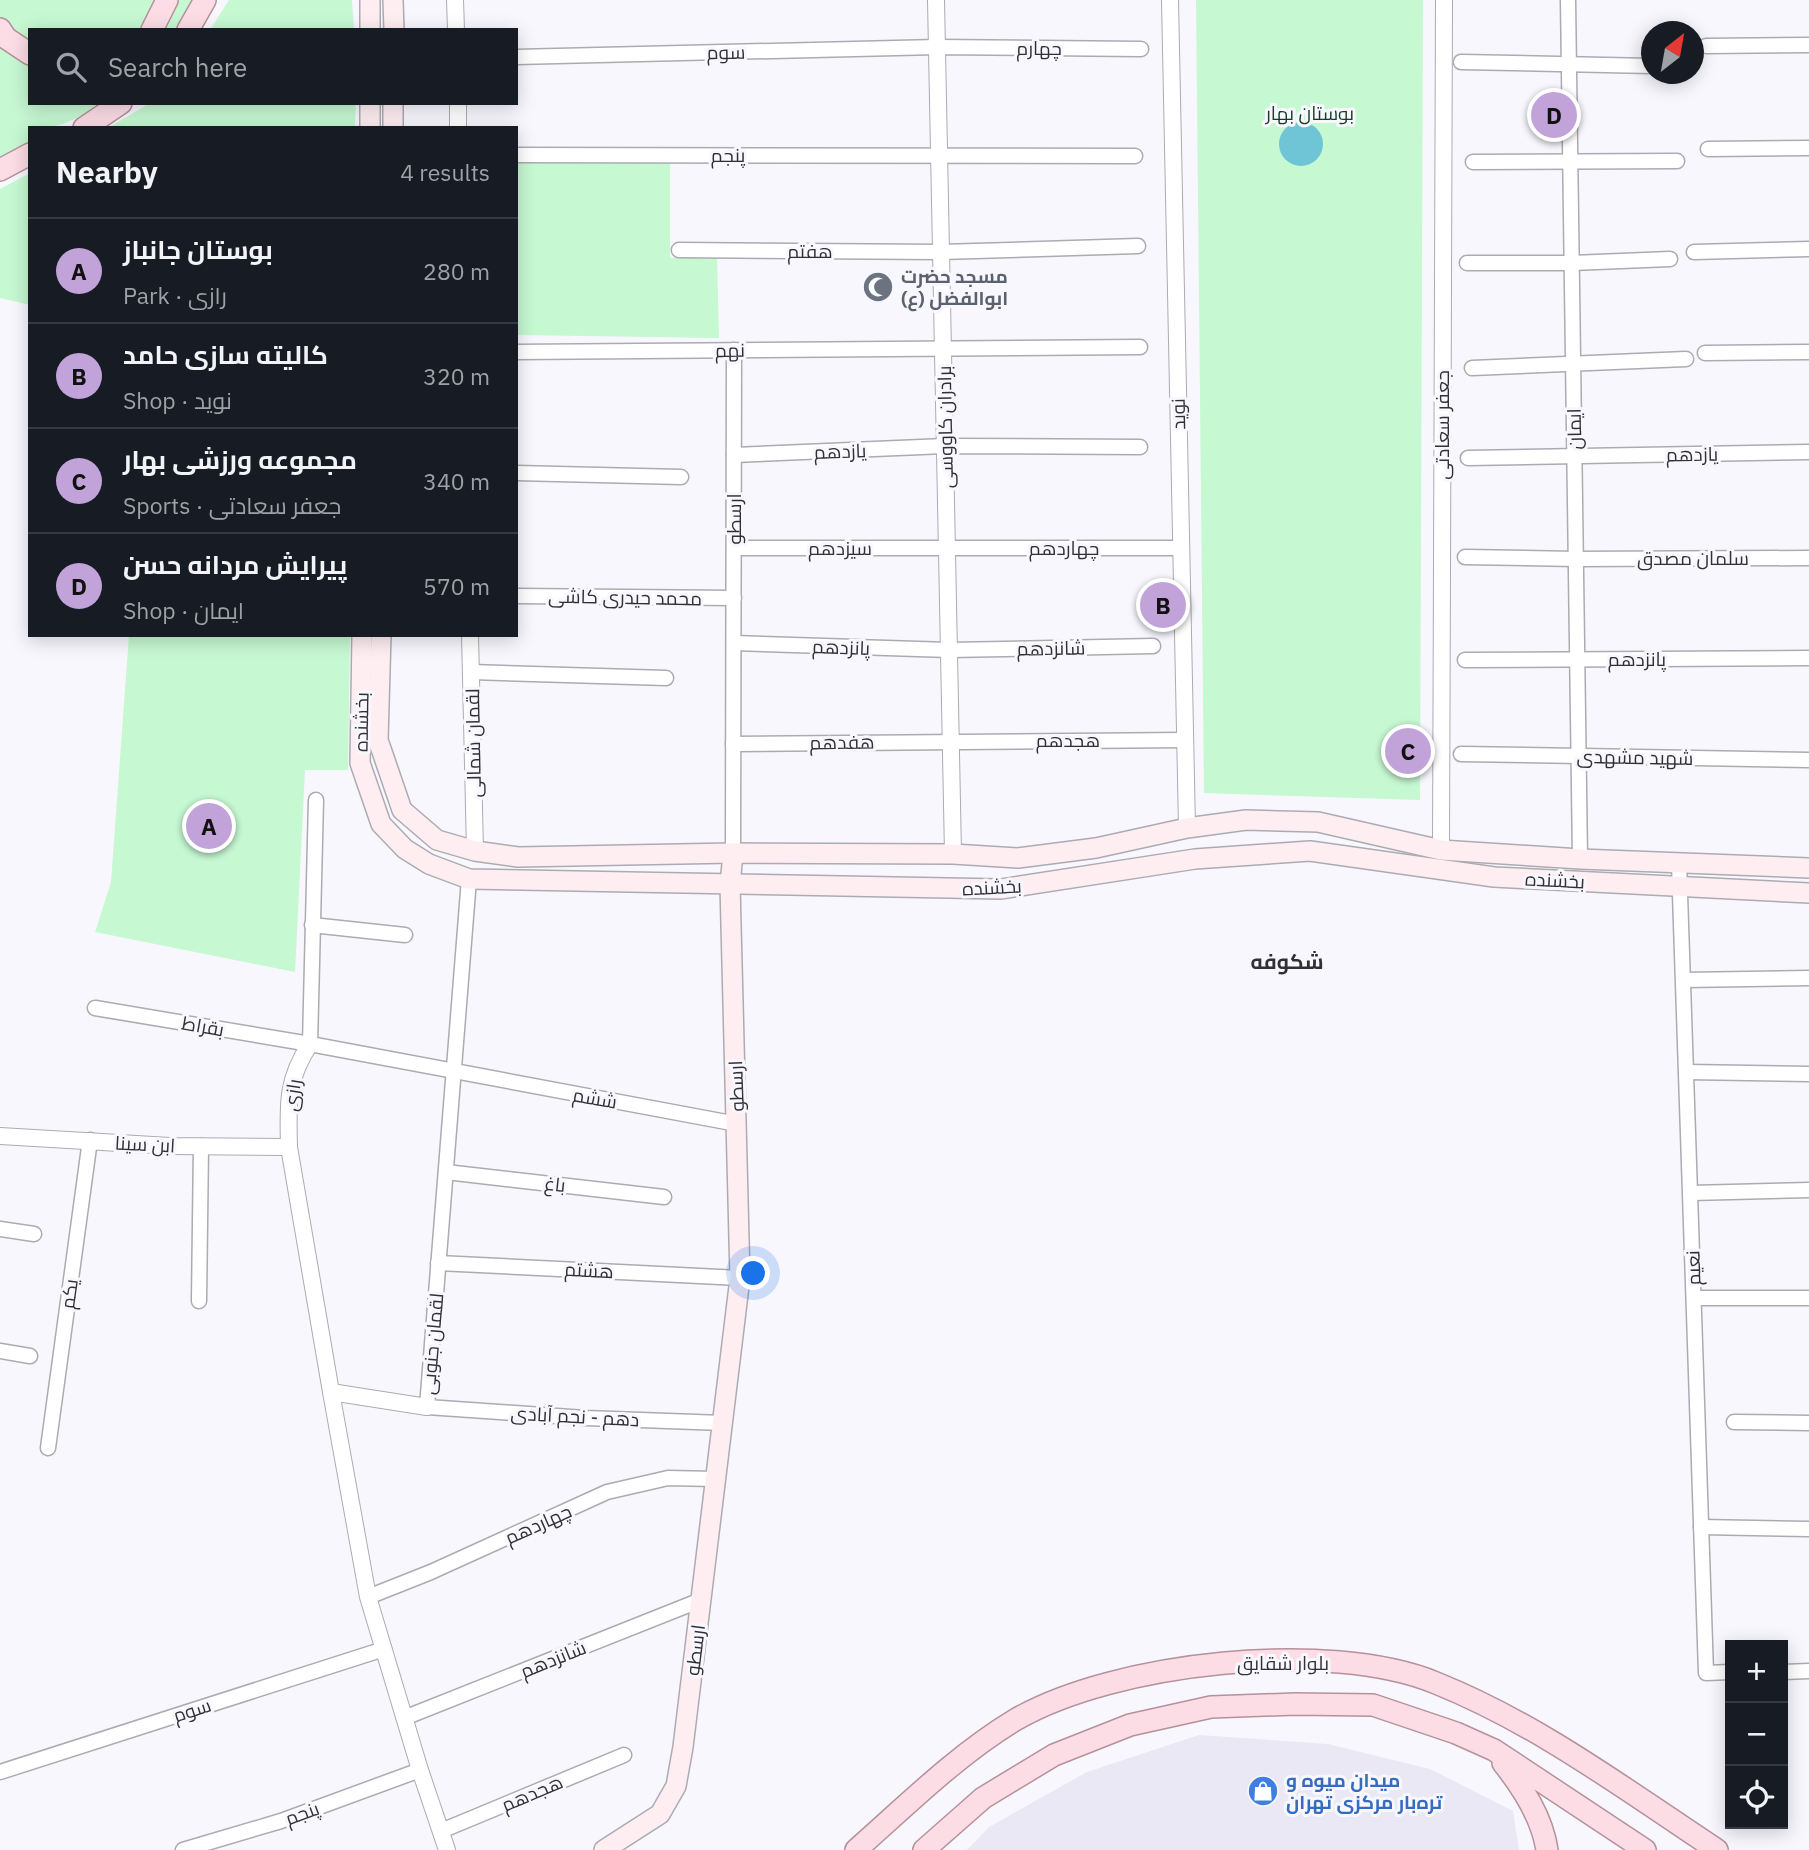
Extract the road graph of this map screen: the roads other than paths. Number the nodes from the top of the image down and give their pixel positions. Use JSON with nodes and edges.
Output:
{"nodes":[{"id":1,"x":167,"y":0,"type":"edge"},
{"id":2,"x":205,"y":0,"type":"edge"},
{"id":3,"x":370,"y":0,"type":"edge"},
{"id":4,"x":393,"y":0,"type":"edge"},
{"id":5,"x":455,"y":0,"type":"edge"},
{"id":6,"x":936,"y":0,"type":"edge"},
{"id":7,"x":1170,"y":0,"type":"edge"},
{"id":8,"x":1444,"y":0,"type":"edge"},
{"id":9,"x":1568,"y":0,"type":"edge"},
{"id":10,"x":153,"y":28,"type":"edge"},
{"id":11,"x":189,"y":28,"type":"edge"},
{"id":12,"x":370,"y":28,"type":"edge"},
{"id":13,"x":394,"y":28,"type":"edge"},
{"id":14,"x":456,"y":28,"type":"edge"},
{"id":15,"x":0,"y":29,"type":"edge"},
{"id":16,"x":1809,"y":45,"type":"edge"},
{"id":17,"x":1706,"y":46,"type":"dead end"},
{"id":18,"x":937,"y":47,"type":"junction"},
{"id":19,"x":1141,"y":49,"type":"dead end"},
{"id":20,"x":28,"y":53,"type":"edge"},
{"id":21,"x":518,"y":57,"type":"edge"},
{"id":22,"x":1461,"y":62,"type":"dead end"},
{"id":23,"x":1569,"y":63,"type":"junction"},
{"id":24,"x":1641,"y":66,"type":"edge"},
{"id":25,"x":118,"y":105,"type":"edge"},
{"id":26,"x":370,"y":105,"type":"edge"},
{"id":27,"x":393,"y":105,"type":"edge"},
{"id":28,"x":458,"y":105,"type":"edge"},
{"id":29,"x":87,"y":126,"type":"edge"},
{"id":30,"x":370,"y":126,"type":"edge"},
{"id":31,"x":393,"y":126,"type":"edge"},
{"id":32,"x":458,"y":126,"type":"edge"},
{"id":33,"x":1809,"y":148,"type":"edge"},
{"id":34,"x":1708,"y":149,"type":"dead end"},
{"id":35,"x":28,"y":155,"type":"edge"},
{"id":36,"x":518,"y":155,"type":"edge"},
{"id":37,"x":939,"y":156,"type":"junction"},
{"id":38,"x":1135,"y":156,"type":"dead end"},
{"id":39,"x":1570,"y":160,"type":"junction"},
{"id":40,"x":1677,"y":161,"type":"dead end"},
{"id":41,"x":1473,"y":162,"type":"dead end"},
{"id":42,"x":0,"y":170,"type":"edge"},
{"id":43,"x":1138,"y":246,"type":"dead end"},
{"id":44,"x":1809,"y":249,"type":"edge"},
{"id":45,"x":679,"y":250,"type":"dead end"},
{"id":46,"x":941,"y":252,"type":"junction"},
{"id":47,"x":1694,"y":252,"type":"dead end"},
{"id":48,"x":1670,"y":259,"type":"dead end"},
{"id":49,"x":1467,"y":263,"type":"dead end"},
{"id":50,"x":1572,"y":263,"type":"junction"},
{"id":51,"x":943,"y":347,"type":"junction"},
{"id":52,"x":1140,"y":347,"type":"dead end"},
{"id":53,"x":734,"y":350,"type":"junction"},
{"id":54,"x":518,"y":352,"type":"edge"},
{"id":55,"x":1809,"y":352,"type":"edge"},
{"id":56,"x":1705,"y":353,"type":"dead end"},
{"id":57,"x":1686,"y":359,"type":"dead end"},
{"id":58,"x":1573,"y":362,"type":"junction"},
{"id":59,"x":1472,"y":368,"type":"dead end"},
{"id":60,"x":945,"y":446,"type":"junction"},
{"id":61,"x":1140,"y":447,"type":"dead end"},
{"id":62,"x":1809,"y":452,"type":"edge"},
{"id":63,"x":734,"y":455,"type":"junction"},
{"id":64,"x":1575,"y":457,"type":"junction"},
{"id":65,"x":1468,"y":458,"type":"dead end"},
{"id":66,"x":518,"y":473,"type":"edge"},
{"id":67,"x":681,"y":477,"type":"dead end"},
{"id":68,"x":947,"y":547,"type":"junction"},
{"id":69,"x":734,"y":548,"type":"junction"},
{"id":70,"x":1181,"y":548,"type":"junction"},
{"id":71,"x":1465,"y":557,"type":"dead end"},
{"id":72,"x":1809,"y":558,"type":"edge"},
{"id":73,"x":1576,"y":559,"type":"junction"},
{"id":74,"x":518,"y":596,"type":"edge"},
{"id":75,"x":734,"y":598,"type":"junction"},
{"id":76,"x":362,"y":637,"type":"edge"},
{"id":77,"x":381,"y":637,"type":"edge"},
{"id":78,"x":470,"y":637,"type":"edge"},
{"id":79,"x":734,"y":643,"type":"junction"},
{"id":80,"x":1153,"y":646,"type":"dead end"},
{"id":81,"x":949,"y":650,"type":"junction"},
{"id":82,"x":1809,"y":658,"type":"edge"},
{"id":83,"x":1578,"y":659,"type":"junction"},
{"id":84,"x":1465,"y":660,"type":"dead end"},
{"id":85,"x":471,"y":672,"type":"junction"},
{"id":86,"x":666,"y":678,"type":"dead end"},
{"id":87,"x":1185,"y":740,"type":"junction"},
{"id":88,"x":951,"y":741,"type":"junction"},
{"id":89,"x":733,"y":744,"type":"junction"},
{"id":90,"x":1461,"y":754,"type":"dead end"},
{"id":91,"x":1579,"y":756,"type":"junction"},
{"id":92,"x":1809,"y":760,"type":"edge"},
{"id":93,"x":316,"y":800,"type":"dead end"},
{"id":94,"x":1187,"y":828,"type":"junction"},
{"id":95,"x":1441,"y":850,"type":"junction"},
{"id":96,"x":475,"y":851,"type":"junction"},
{"id":97,"x":733,"y":853,"type":"junction"},
{"id":98,"x":953,"y":854,"type":"junction"},
{"id":99,"x":1580,"y":859,"type":"junction"},
{"id":100,"x":1679,"y":864,"type":"junction"},
{"id":101,"x":1809,"y":868,"type":"edge"},
{"id":102,"x":469,"y":879,"type":"junction"},
{"id":103,"x":730,"y":885,"type":"junction"},
{"id":104,"x":1681,"y":888,"type":"junction"},
{"id":105,"x":1809,"y":893,"type":"edge"},
{"id":106,"x":312,"y":925,"type":"junction"},
{"id":107,"x":405,"y":935,"type":"dead end"},
{"id":108,"x":1809,"y":978,"type":"edge"},
{"id":109,"x":1684,"y":981,"type":"junction"},
{"id":110,"x":95,"y":1008,"type":"dead end"},
{"id":111,"x":310,"y":1044,"type":"junction"},
{"id":112,"x":1687,"y":1072,"type":"junction"},
{"id":113,"x":454,"y":1073,"type":"junction"},
{"id":114,"x":1809,"y":1074,"type":"edge"},
{"id":115,"x":737,"y":1124,"type":"junction"},
{"id":116,"x":0,"y":1136,"type":"edge"},
{"id":117,"x":90,"y":1140,"type":"junction"},
{"id":118,"x":201,"y":1146,"type":"junction"},
{"id":119,"x":289,"y":1147,"type":"junction"},
{"id":120,"x":446,"y":1172,"type":"junction"},
{"id":121,"x":1809,"y":1190,"type":"edge"},
{"id":122,"x":1690,"y":1193,"type":"junction"},
{"id":123,"x":664,"y":1197,"type":"dead end"},
{"id":124,"x":0,"y":1230,"type":"edge"},
{"id":125,"x":34,"y":1234,"type":"dead end"},
{"id":126,"x":439,"y":1264,"type":"junction"},
{"id":127,"x":740,"y":1278,"type":"junction"},
{"id":128,"x":1694,"y":1298,"type":"junction"},
{"id":129,"x":1809,"y":1298,"type":"edge"},
{"id":130,"x":199,"y":1301,"type":"dead end"},
{"id":131,"x":0,"y":1351,"type":"edge"},
{"id":132,"x":30,"y":1356,"type":"dead end"},
{"id":133,"x":331,"y":1392,"type":"junction"},
{"id":134,"x":427,"y":1407,"type":"junction"},
{"id":135,"x":1734,"y":1422,"type":"dead end"},
{"id":136,"x":723,"y":1423,"type":"junction"},
{"id":137,"x":1809,"y":1423,"type":"edge"},
{"id":138,"x":48,"y":1448,"type":"dead end"},
{"id":139,"x":715,"y":1479,"type":"junction"},
{"id":140,"x":1702,"y":1527,"type":"junction"},
{"id":141,"x":1809,"y":1529,"type":"edge"},
{"id":142,"x":368,"y":1597,"type":"junction"},
{"id":143,"x":701,"y":1600,"type":"junction"},
{"id":144,"x":384,"y":1649,"type":"junction"},
{"id":145,"x":1809,"y":1671,"type":"edge"},
{"id":146,"x":1725,"y":1672,"type":"edge"},
{"id":147,"x":1788,"y":1672,"type":"edge"},
{"id":148,"x":404,"y":1718,"type":"junction"},
{"id":149,"x":1494,"y":1750,"type":"junction"},
{"id":150,"x":624,"y":1755,"type":"dead end"},
{"id":151,"x":420,"y":1770,"type":"junction"},
{"id":152,"x":0,"y":1772,"type":"edge"},
{"id":153,"x":441,"y":1832,"type":"junction"},
{"id":154,"x":183,"y":1850,"type":"edge"},
{"id":155,"x":447,"y":1850,"type":"edge"},
{"id":156,"x":604,"y":1850,"type":"edge"},
{"id":157,"x":856,"y":1850,"type":"edge"},
{"id":158,"x":924,"y":1850,"type":"edge"},
{"id":159,"x":1547,"y":1850,"type":"edge"},
{"id":160,"x":1645,"y":1850,"type":"edge"},
{"id":161,"x":1717,"y":1850,"type":"edge"}],
"edges":[{"from":1,"to":10,"type":"main road"},
{"from":2,"to":11,"type":"main road"},
{"from":3,"to":12,"type":"main road"},
{"from":4,"to":13,"type":"main road"},
{"from":5,"to":14,"type":"street"},
{"from":6,"to":18,"type":"street","name":"برادران کاووسی"},
{"from":7,"to":70,"type":"street","name":"نوید"},
{"from":8,"to":95,"type":"street","name":"جعفر سعادتی"},
{"from":9,"to":23,"type":"street","name":"ایمان"},
{"from":15,"to":20,"type":"main road"},
{"from":16,"to":17,"type":"street"},
{"from":18,"to":19,"type":"street","name":"چهارم"},
{"from":18,"to":21,"type":"street","name":"سوم"},
{"from":18,"to":37,"type":"street","name":"برادران کاووسی"},
{"from":22,"to":23,"type":"street"},
{"from":23,"to":24,"type":"street"},
{"from":23,"to":39,"type":"street","name":"ایمان"},
{"from":25,"to":29,"type":"main road"},
{"from":26,"to":30,"type":"main road"},
{"from":27,"to":31,"type":"main road"},
{"from":28,"to":32,"type":"street"},
{"from":33,"to":34,"type":"street"},
{"from":35,"to":42,"type":"main road"},
{"from":36,"to":37,"type":"street","name":"پنجم"},
{"from":37,"to":38,"type":"street"},
{"from":37,"to":46,"type":"street","name":"برادران کاووسی"},
{"from":39,"to":40,"type":"street"},
{"from":39,"to":41,"type":"street"},
{"from":39,"to":50,"type":"street","name":"ایمان"},
{"from":43,"to":46,"type":"street"},
{"from":44,"to":47,"type":"street"},
{"from":45,"to":46,"type":"street","name":"هفتم"},
{"from":46,"to":51,"type":"street","name":"برادران کاووسی"},
{"from":48,"to":50,"type":"street"},
{"from":49,"to":50,"type":"street"},
{"from":50,"to":58,"type":"street","name":"ایمان"},
{"from":51,"to":52,"type":"street","name":"نهم"},
{"from":51,"to":53,"type":"street","name":"نهم"},
{"from":51,"to":60,"type":"street","name":"برادران کاووسی"},
{"from":53,"to":54,"type":"street","name":"نهم"},
{"from":53,"to":63,"type":"street","name":"ارسطو"},
{"from":55,"to":56,"type":"street"},
{"from":57,"to":58,"type":"street"},
{"from":58,"to":59,"type":"street"},
{"from":58,"to":64,"type":"street","name":"ایمان"},
{"from":60,"to":61,"type":"street","name":"یازدهم"},
{"from":60,"to":63,"type":"street","name":"یازدهم"},
{"from":60,"to":68,"type":"street","name":"برادران کاووسی"},
{"from":62,"to":64,"type":"street","name":"یازدهم"},
{"from":63,"to":69,"type":"street","name":"ارسطو"},
{"from":64,"to":65,"type":"street","name":"یازدهم"},
{"from":64,"to":73,"type":"street","name":"ایمان"},
{"from":66,"to":67,"type":"street"},
{"from":68,"to":69,"type":"street","name":"سیزدهم"},
{"from":68,"to":70,"type":"street","name":"چهاردهم"},
{"from":68,"to":81,"type":"street","name":"برادران کاووسی"},
{"from":69,"to":75,"type":"street","name":"ارسطو"},
{"from":70,"to":87,"type":"street","name":"نوید"},
{"from":71,"to":73,"type":"street"},
{"from":72,"to":73,"type":"street","name":"سلمان مصدق"},
{"from":73,"to":83,"type":"street","name":"ایمان"},
{"from":74,"to":75,"type":"street","name":"محمد حیدری کاشی"},
{"from":75,"to":79,"type":"street","name":"ارسطو"},
{"from":76,"to":102,"type":"main road","name":"بخشنده"},
{"from":77,"to":96,"type":"main road","name":"بخشنده"},
{"from":78,"to":85,"type":"street","name":"لقمان شمالی"},
{"from":79,"to":81,"type":"street","name":"پانزدهم"},
{"from":79,"to":89,"type":"street","name":"ارسطو"},
{"from":80,"to":81,"type":"street","name":"شانزدهم"},
{"from":81,"to":88,"type":"street","name":"برادران کاووسی"},
{"from":82,"to":83,"type":"street","name":"پانزدهم"},
{"from":83,"to":84,"type":"street","name":"پانزدهم"},
{"from":83,"to":91,"type":"street","name":"ایمان"},
{"from":85,"to":86,"type":"street"},
{"from":85,"to":96,"type":"street","name":"لقمان شمالی"},
{"from":87,"to":88,"type":"street","name":"هجدهم"},
{"from":87,"to":94,"type":"street","name":"نوید"},
{"from":88,"to":89,"type":"street","name":"هفدهم"},
{"from":88,"to":98,"type":"street","name":"برادران کاووسی"},
{"from":89,"to":97,"type":"street","name":"ارسطو"},
{"from":90,"to":91,"type":"street","name":"شهید مشهدی"},
{"from":91,"to":92,"type":"street","name":"شهید مشهدی"},
{"from":91,"to":99,"type":"street","name":"ایمان"},
{"from":93,"to":106,"type":"street","name":"رازی"},
{"from":94,"to":95,"type":"main road","name":"بخشنده"},
{"from":94,"to":98,"type":"main road","name":"بخشنده"},
{"from":95,"to":99,"type":"main road","name":"بخشنده"},
{"from":96,"to":97,"type":"main road","name":"بخشنده"},
{"from":97,"to":98,"type":"main road","name":"بخشنده"},
{"from":97,"to":103,"type":"main road","name":"ارسطو"},
{"from":99,"to":100,"type":"main road","name":"بخشنده"},
{"from":100,"to":101,"type":"main road","name":"بخشنده"},
{"from":100,"to":104,"type":"street","name":"نعیم"},
{"from":102,"to":103,"type":"main road","name":"بخشنده"},
{"from":102,"to":113,"type":"street","name":"لقمان جنوبی"},
{"from":103,"to":104,"type":"main road","name":"بخشنده"},
{"from":103,"to":115,"type":"main road","name":"ارسطو"},
{"from":104,"to":105,"type":"main road","name":"بخشنده"},
{"from":104,"to":109,"type":"street","name":"نعیم"},
{"from":106,"to":107,"type":"street"},
{"from":106,"to":111,"type":"street","name":"رازی"},
{"from":108,"to":109,"type":"street"},
{"from":109,"to":112,"type":"street","name":"نعیم"},
{"from":110,"to":111,"type":"street","name":"بقراط"},
{"from":111,"to":113,"type":"street","name":"بقراط"},
{"from":111,"to":119,"type":"street","name":"رازی"},
{"from":112,"to":114,"type":"street"},
{"from":112,"to":122,"type":"street","name":"نعیم"},
{"from":113,"to":115,"type":"street","name":"ششم"},
{"from":113,"to":120,"type":"street","name":"لقمان جنوبی"},
{"from":115,"to":127,"type":"main road","name":"ارسطو"},
{"from":116,"to":117,"type":"street","name":"ابن سینا"},
{"from":117,"to":118,"type":"street","name":"ابن سینا"},
{"from":117,"to":138,"type":"street","name":"یکم"},
{"from":118,"to":119,"type":"street","name":"ابن سینا"},
{"from":118,"to":130,"type":"street"},
{"from":119,"to":133,"type":"street","name":"رازی"},
{"from":120,"to":123,"type":"street","name":"باغ"},
{"from":120,"to":126,"type":"street","name":"لقمان جنوبی"},
{"from":121,"to":122,"type":"street"},
{"from":122,"to":128,"type":"street","name":"نعیم"},
{"from":124,"to":125,"type":"street"},
{"from":126,"to":127,"type":"street","name":"هشتم"},
{"from":126,"to":134,"type":"street","name":"لقمان جنوبی"},
{"from":127,"to":136,"type":"main road","name":"ارسطو"},
{"from":128,"to":129,"type":"street"},
{"from":128,"to":140,"type":"street","name":"نعیم"},
{"from":131,"to":132,"type":"street"},
{"from":133,"to":134,"type":"street","name":"لقمان جنوبی"},
{"from":133,"to":142,"type":"street"},
{"from":134,"to":136,"type":"street","name":"دهم - نجم آبادی"},
{"from":135,"to":137,"type":"street"},
{"from":136,"to":139,"type":"main road","name":"ارسطو"},
{"from":139,"to":142,"type":"street","name":"چهاردهم"},
{"from":139,"to":143,"type":"main road","name":"ارسطو"},
{"from":140,"to":141,"type":"street"},
{"from":140,"to":146,"type":"street","name":"نعیم"},
{"from":142,"to":144,"type":"street"},
{"from":143,"to":148,"type":"street","name":"شانزدهم"},
{"from":143,"to":156,"type":"main road","name":"ارسطو"},
{"from":144,"to":148,"type":"street"},
{"from":144,"to":152,"type":"street","name":"سوم"},
{"from":145,"to":147,"type":"street"},
{"from":148,"to":151,"type":"street"},
{"from":149,"to":158,"type":"main road"},
{"from":149,"to":159,"type":"main road"},
{"from":149,"to":160,"type":"main road"},
{"from":150,"to":153,"type":"street","name":"هجدهم"},
{"from":151,"to":153,"type":"street"},
{"from":151,"to":154,"type":"street","name":"پنجم"},
{"from":153,"to":155,"type":"street"},
{"from":157,"to":161,"type":"main road","name":"بلوار شقایق"}]}
